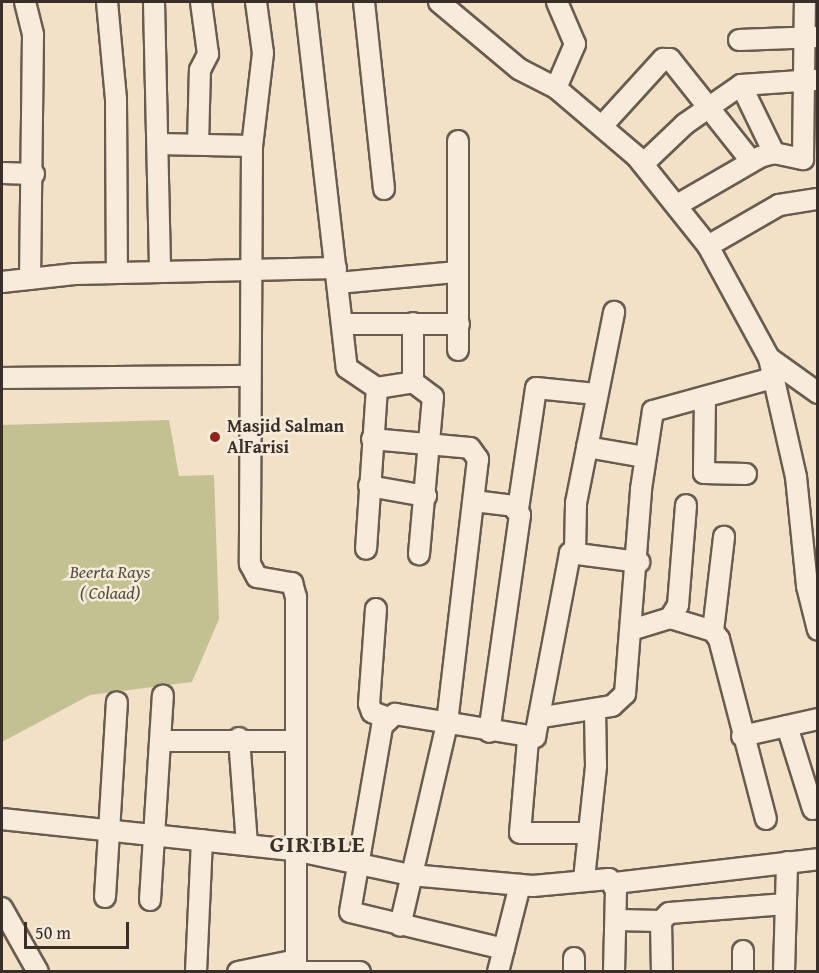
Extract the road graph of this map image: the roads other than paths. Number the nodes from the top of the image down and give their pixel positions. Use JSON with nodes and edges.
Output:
{"nodes":[{"id":1,"x":25,"y":2,"type":"edge"},
{"id":2,"x":107,"y":2,"type":"edge"},
{"id":3,"x":154,"y":2,"type":"edge"},
{"id":4,"x":201,"y":2,"type":"edge"},
{"id":5,"x":256,"y":2,"type":"edge"},
{"id":6,"x":305,"y":2,"type":"edge"},
{"id":7,"x":364,"y":2,"type":"edge"},
{"id":8,"x":439,"y":2,"type":"edge"},
{"id":9,"x":557,"y":2,"type":"edge"},
{"id":10,"x":805,"y":2,"type":"edge"},
{"id":11,"x":810,"y":37,"type":"edge"},
{"id":12,"x":739,"y":40,"type":"dead end"},
{"id":13,"x":811,"y":79,"type":"edge"},
{"id":14,"x":741,"y":85,"type":"junction"},
{"id":15,"x":556,"y":88,"type":"junction"},
{"id":16,"x":710,"y":105,"type":"junction"},
{"id":17,"x":602,"y":126,"type":"junction"},
{"id":18,"x":458,"y":141,"type":"dead end"},
{"id":19,"x":158,"y":144,"type":"junction"},
{"id":20,"x":198,"y":144,"type":"junction"},
{"id":21,"x":252,"y":146,"type":"junction"},
{"id":22,"x":774,"y":153,"type":"junction"},
{"id":23,"x":751,"y":161,"type":"junction"},
{"id":24,"x":643,"y":164,"type":"junction"},
{"id":25,"x":2,"y":172,"type":"edge"},
{"id":26,"x":34,"y":174,"type":"junction"},
{"id":27,"x":384,"y":189,"type":"dead end"},
{"id":28,"x":818,"y":199,"type":"edge"},
{"id":29,"x":678,"y":204,"type":"junction"},
{"id":30,"x":708,"y":246,"type":"junction"},
{"id":31,"x":252,"y":270,"type":"junction"},
{"id":32,"x":160,"y":272,"type":"junction"},
{"id":33,"x":457,"y":272,"type":"junction"},
{"id":34,"x":117,"y":273,"type":"junction"},
{"id":35,"x":337,"y":275,"type":"junction"},
{"id":36,"x":30,"y":279,"type":"junction"},
{"id":37,"x":2,"y":282,"type":"edge"},
{"id":38,"x":615,"y":312,"type":"dead end"},
{"id":39,"x":344,"y":324,"type":"junction"},
{"id":40,"x":413,"y":324,"type":"junction"},
{"id":41,"x":459,"y":324,"type":"junction"},
{"id":42,"x":458,"y":350,"type":"dead end"},
{"id":43,"x":771,"y":368,"type":"junction"},
{"id":44,"x":250,"y":376,"type":"junction"},
{"id":45,"x":2,"y":378,"type":"edge"},
{"id":46,"x":413,"y":382,"type":"junction"},
{"id":47,"x":813,"y":382,"type":"edge"},
{"id":48,"x":377,"y":388,"type":"junction"},
{"id":49,"x":597,"y":394,"type":"junction"},
{"id":50,"x":705,"y":398,"type":"junction"},
{"id":51,"x":372,"y":439,"type":"junction"},
{"id":52,"x":430,"y":444,"type":"junction"},
{"id":53,"x":586,"y":447,"type":"junction"},
{"id":54,"x":645,"y":457,"type":"junction"},
{"id":55,"x":746,"y":474,"type":"dead end"},
{"id":56,"x":369,"y":486,"type":"junction"},
{"id":57,"x":426,"y":496,"type":"junction"},
{"id":58,"x":474,"y":501,"type":"junction"},
{"id":59,"x":686,"y":504,"type":"dead end"},
{"id":60,"x":518,"y":509,"type":"junction"},
{"id":61,"x":724,"y":537,"type":"dead end"},
{"id":62,"x":366,"y":549,"type":"dead end"},
{"id":63,"x":575,"y":552,"type":"junction"},
{"id":64,"x":419,"y":554,"type":"dead end"},
{"id":65,"x":639,"y":562,"type":"junction"},
{"id":66,"x":376,"y":609,"type":"dead end"},
{"id":67,"x":670,"y":618,"type":"junction"},
{"id":68,"x":632,"y":630,"type":"junction"},
{"id":69,"x":818,"y":630,"type":"edge"},
{"id":70,"x":713,"y":631,"type":"junction"},
{"id":71,"x":163,"y":695,"type":"dead end"},
{"id":72,"x":117,"y":702,"type":"dead end"},
{"id":73,"x":595,"y":710,"type":"junction"},
{"id":74,"x":386,"y":717,"type":"junction"},
{"id":75,"x":543,"y":717,"type":"junction"},
{"id":76,"x":818,"y":719,"type":"edge"},
{"id":77,"x":447,"y":724,"type":"junction"},
{"id":78,"x":787,"y":726,"type":"junction"},
{"id":79,"x":489,"y":732,"type":"junction"},
{"id":80,"x":742,"y":736,"type":"junction"},
{"id":81,"x":239,"y":738,"type":"junction"},
{"id":82,"x":528,"y":740,"type":"junction"},
{"id":83,"x":160,"y":741,"type":"junction"},
{"id":84,"x":295,"y":741,"type":"junction"},
{"id":85,"x":813,"y":809,"type":"dead end"},
{"id":86,"x":2,"y":819,"type":"edge"},
{"id":87,"x":766,"y":819,"type":"dead end"},
{"id":88,"x":24,"y":821,"type":"junction"},
{"id":89,"x":107,"y":828,"type":"junction"},
{"id":90,"x":588,"y":833,"type":"junction"},
{"id":91,"x":2,"y":836,"type":"edge"},
{"id":92,"x":155,"y":838,"type":"junction"},
{"id":93,"x":202,"y":840,"type":"junction"},
{"id":94,"x":246,"y":845,"type":"junction"},
{"id":95,"x":294,"y":850,"type":"junction"},
{"id":96,"x":818,"y":859,"type":"edge"},
{"id":97,"x":355,"y":861,"type":"junction"},
{"id":98,"x":787,"y":862,"type":"junction"},
{"id":99,"x":411,"y":875,"type":"junction"},
{"id":100,"x":584,"y":879,"type":"junction"},
{"id":101,"x":615,"y":883,"type":"junction"},
{"id":102,"x":520,"y":885,"type":"junction"},
{"id":103,"x":105,"y":897,"type":"dead end"},
{"id":104,"x":150,"y":900,"type":"dead end"},
{"id":105,"x":786,"y":904,"type":"junction"},
{"id":106,"x":2,"y":908,"type":"edge"},
{"id":107,"x":616,"y":920,"type":"junction"},
{"id":108,"x":661,"y":921,"type":"junction"},
{"id":109,"x":400,"y":926,"type":"junction"},
{"id":110,"x":504,"y":949,"type":"junction"},
{"id":111,"x":743,"y":951,"type":"dead end"},
{"id":112,"x":296,"y":968,"type":"edge"},
{"id":113,"x":250,"y":970,"type":"edge"},
{"id":114,"x":38,"y":972,"type":"edge"},
{"id":115,"x":196,"y":972,"type":"edge"},
{"id":116,"x":360,"y":972,"type":"edge"},
{"id":117,"x":498,"y":972,"type":"edge"},
{"id":118,"x":614,"y":972,"type":"edge"},
{"id":119,"x":662,"y":972,"type":"edge"},
{"id":120,"x":743,"y":972,"type":"edge"},
{"id":121,"x":784,"y":972,"type":"edge"}],
"edges":[{"from":1,"to":26,"type":"street"},
{"from":2,"to":34,"type":"street"},
{"from":3,"to":19,"type":"street"},
{"from":4,"to":20,"type":"street"},
{"from":5,"to":21,"type":"street"},
{"from":6,"to":35,"type":"street"},
{"from":7,"to":27,"type":"street"},
{"from":8,"to":15,"type":"street"},
{"from":9,"to":15,"type":"street"},
{"from":10,"to":11,"type":"street"},
{"from":11,"to":12,"type":"street"},
{"from":11,"to":13,"type":"street"},
{"from":13,"to":14,"type":"street"},
{"from":13,"to":22,"type":"street"},
{"from":14,"to":16,"type":"street"},
{"from":14,"to":22,"type":"street"},
{"from":15,"to":17,"type":"street"},
{"from":16,"to":17,"type":"street"},
{"from":16,"to":23,"type":"street"},
{"from":16,"to":24,"type":"street"},
{"from":17,"to":24,"type":"street"},
{"from":18,"to":33,"type":"street"},
{"from":19,"to":20,"type":"street"},
{"from":19,"to":32,"type":"street"},
{"from":20,"to":21,"type":"street"},
{"from":21,"to":31,"type":"street"},
{"from":22,"to":23,"type":"street"},
{"from":23,"to":29,"type":"street"},
{"from":24,"to":29,"type":"street"},
{"from":25,"to":26,"type":"street"},
{"from":26,"to":36,"type":"street"},
{"from":28,"to":30,"type":"street"},
{"from":29,"to":30,"type":"street"},
{"from":30,"to":43,"type":"street"},
{"from":31,"to":32,"type":"street"},
{"from":31,"to":35,"type":"street"},
{"from":31,"to":44,"type":"street"},
{"from":32,"to":34,"type":"street"},
{"from":33,"to":35,"type":"street"},
{"from":33,"to":41,"type":"street"},
{"from":34,"to":36,"type":"street"},
{"from":35,"to":39,"type":"street"},
{"from":36,"to":37,"type":"street"},
{"from":38,"to":49,"type":"street"},
{"from":39,"to":40,"type":"street"},
{"from":39,"to":48,"type":"street"},
{"from":40,"to":41,"type":"street"},
{"from":40,"to":46,"type":"street"},
{"from":41,"to":42,"type":"street"},
{"from":43,"to":47,"type":"street"},
{"from":43,"to":50,"type":"street"},
{"from":43,"to":69,"type":"street"},
{"from":44,"to":45,"type":"street"},
{"from":44,"to":84,"type":"street"},
{"from":46,"to":48,"type":"street"},
{"from":46,"to":52,"type":"street"},
{"from":48,"to":51,"type":"street"},
{"from":49,"to":53,"type":"street"},
{"from":49,"to":60,"type":"street"},
{"from":50,"to":54,"type":"street"},
{"from":50,"to":55,"type":"street"},
{"from":51,"to":52,"type":"street"},
{"from":51,"to":56,"type":"street"},
{"from":52,"to":57,"type":"street"},
{"from":52,"to":58,"type":"street"},
{"from":53,"to":54,"type":"street"},
{"from":53,"to":63,"type":"street"},
{"from":54,"to":65,"type":"street"},
{"from":56,"to":57,"type":"street"},
{"from":56,"to":62,"type":"street"},
{"from":57,"to":64,"type":"street"},
{"from":58,"to":60,"type":"street"},
{"from":58,"to":77,"type":"street"},
{"from":59,"to":67,"type":"street"},
{"from":60,"to":79,"type":"street"},
{"from":61,"to":70,"type":"street"},
{"from":63,"to":65,"type":"street"},
{"from":63,"to":75,"type":"street"},
{"from":65,"to":68,"type":"street"},
{"from":66,"to":74,"type":"street"},
{"from":67,"to":68,"type":"street"},
{"from":67,"to":70,"type":"street"},
{"from":68,"to":73,"type":"street"},
{"from":70,"to":80,"type":"street"},
{"from":71,"to":83,"type":"street"},
{"from":72,"to":89,"type":"street"},
{"from":73,"to":75,"type":"street"},
{"from":73,"to":90,"type":"street"},
{"from":74,"to":77,"type":"street"},
{"from":74,"to":97,"type":"street"},
{"from":75,"to":82,"type":"street"},
{"from":76,"to":78,"type":"street"},
{"from":77,"to":79,"type":"street"},
{"from":77,"to":99,"type":"street"},
{"from":78,"to":80,"type":"street"},
{"from":78,"to":85,"type":"street"},
{"from":79,"to":82,"type":"street"},
{"from":80,"to":87,"type":"street"},
{"from":81,"to":83,"type":"street"},
{"from":81,"to":84,"type":"street"},
{"from":81,"to":94,"type":"street"},
{"from":82,"to":90,"type":"street"},
{"from":83,"to":92,"type":"street"},
{"from":84,"to":95,"type":"street"},
{"from":86,"to":88,"type":"street"},
{"from":88,"to":89,"type":"street"},
{"from":88,"to":91,"type":"street"},
{"from":89,"to":92,"type":"street"},
{"from":89,"to":103,"type":"street"},
{"from":90,"to":100,"type":"street"},
{"from":92,"to":93,"type":"street"},
{"from":92,"to":104,"type":"street"},
{"from":93,"to":94,"type":"street"},
{"from":93,"to":115,"type":"street"},
{"from":94,"to":95,"type":"street"},
{"from":95,"to":97,"type":"street"},
{"from":95,"to":112,"type":"street"},
{"from":96,"to":98,"type":"street"},
{"from":97,"to":99,"type":"street"},
{"from":97,"to":109,"type":"street"},
{"from":98,"to":101,"type":"street"},
{"from":98,"to":105,"type":"street"},
{"from":99,"to":102,"type":"street"},
{"from":99,"to":109,"type":"street"},
{"from":100,"to":101,"type":"street"},
{"from":100,"to":102,"type":"street"},
{"from":101,"to":107,"type":"street"},
{"from":102,"to":110,"type":"street"},
{"from":105,"to":108,"type":"street"},
{"from":105,"to":121,"type":"street"},
{"from":106,"to":114,"type":"street"},
{"from":107,"to":108,"type":"street"},
{"from":107,"to":118,"type":"street"},
{"from":108,"to":119,"type":"street"},
{"from":109,"to":110,"type":"street"},
{"from":110,"to":117,"type":"street"},
{"from":111,"to":120,"type":"street"},
{"from":112,"to":113,"type":"street"},
{"from":112,"to":116,"type":"street"}]}
